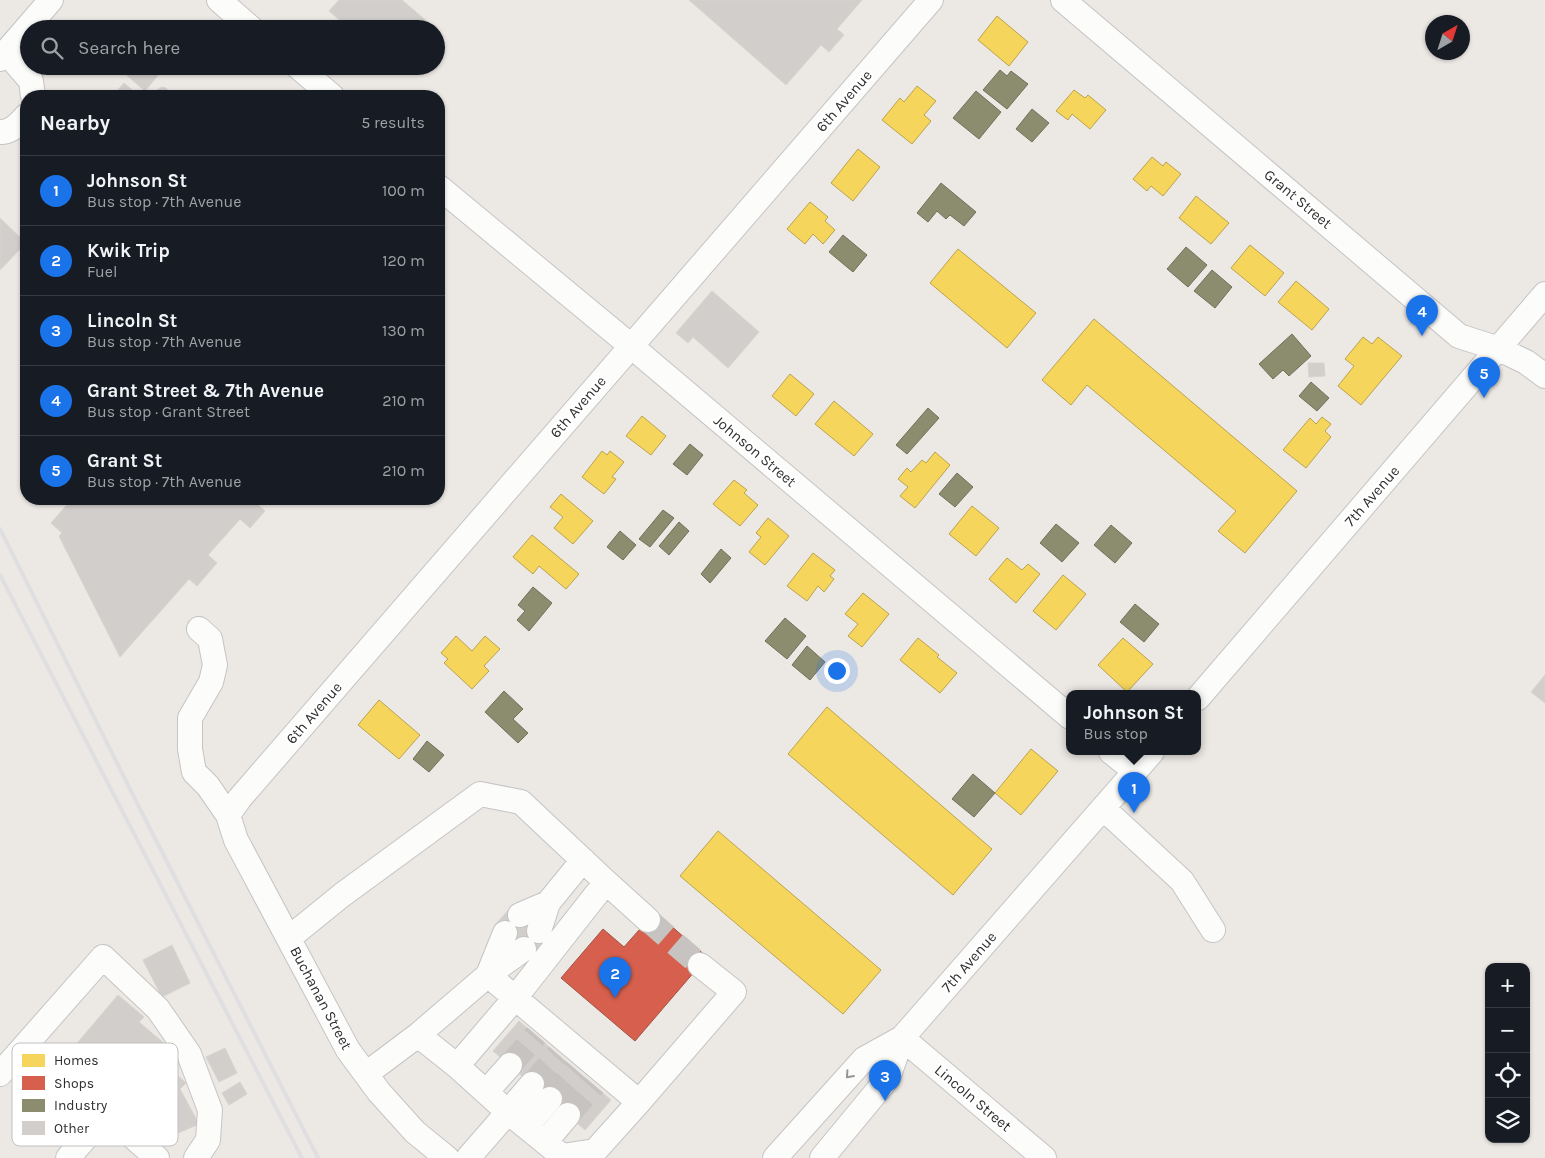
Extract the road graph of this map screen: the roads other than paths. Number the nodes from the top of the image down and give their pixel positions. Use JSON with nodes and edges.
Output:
{"nodes":[{"id":1,"x":51,"y":0,"type":"edge"},
{"id":2,"x":219,"y":0,"type":"edge"},
{"id":3,"x":931,"y":0,"type":"edge"},
{"id":4,"x":1063,"y":0,"type":"edge"},
{"id":5,"x":34,"y":20,"type":"edge"},
{"id":6,"x":242,"y":20,"type":"edge"},
{"id":7,"x":20,"y":36,"type":"edge"},
{"id":8,"x":3,"y":55,"type":"edge"},
{"id":9,"x":20,"y":71,"type":"edge"},
{"id":10,"x":25,"y":75,"type":"edge"},
{"id":11,"x":307,"y":75,"type":"edge"},
{"id":12,"x":33,"y":90,"type":"edge"},
{"id":13,"x":325,"y":90,"type":"edge"},
{"id":14,"x":20,"y":124,"type":"edge"},
{"id":15,"x":0,"y":132,"type":"edge"},
{"id":16,"x":445,"y":192,"type":"edge"},
{"id":17,"x":1545,"y":294,"type":"edge"},
{"id":18,"x":631,"y":346,"type":"junction"},
{"id":19,"x":1499,"y":349,"type":"junction"},
{"id":20,"x":1545,"y":376,"type":"edge"},
{"id":21,"x":199,"y":629,"type":"dead end"},
{"id":22,"x":1201,"y":695,"type":"edge"},
{"id":23,"x":1066,"y":714,"type":"edge"},
{"id":24,"x":1116,"y":755,"type":"edge"},
{"id":25,"x":1149,"y":755,"type":"edge"},
{"id":26,"x":1135,"y":771,"type":"junction"},
{"id":27,"x":1103,"y":808,"type":"junction"},
{"id":28,"x":228,"y":816,"type":"junction"},
{"id":29,"x":584,"y":860,"type":"junction"},
{"id":30,"x":606,"y":882,"type":"junction"},
{"id":31,"x":548,"y":903,"type":"junction"},
{"id":32,"x":520,"y":915,"type":"dead end"},
{"id":33,"x":648,"y":920,"type":"tunnel mouth"},
{"id":34,"x":1213,"y":930,"type":"dead end"},
{"id":35,"x":539,"y":931,"type":"dead end"},
{"id":36,"x":505,"y":933,"type":"dead end"},
{"id":37,"x":289,"y":938,"type":"junction"},
{"id":38,"x":524,"y":949,"type":"dead end"},
{"id":39,"x":700,"y":965,"type":"tunnel mouth"},
{"id":40,"x":488,"y":975,"type":"junction"},
{"id":41,"x":515,"y":998,"type":"junction"},
{"id":42,"x":418,"y":1035,"type":"junction"},
{"id":43,"x":902,"y":1038,"type":"junction"},
{"id":44,"x":29,"y":1043,"type":"edge"},
{"id":45,"x":12,"y":1061,"type":"edge"},
{"id":46,"x":510,"y":1065,"type":"tunnel mouth"},
{"id":47,"x":457,"y":1066,"type":"junction"},
{"id":48,"x":0,"y":1074,"type":"edge"},
{"id":49,"x":366,"y":1074,"type":"junction"},
{"id":50,"x":486,"y":1092,"type":"junction"},
{"id":51,"x":639,"y":1102,"type":"junction"},
{"id":52,"x":508,"y":1112,"type":"junction"},
{"id":53,"x":568,"y":1115,"type":"tunnel mouth"},
{"id":54,"x":526,"y":1127,"type":"junction"},
{"id":55,"x":545,"y":1142,"type":"junction"},
{"id":56,"x":78,"y":1146,"type":"edge"},
{"id":57,"x":144,"y":1146,"type":"edge"},
{"id":58,"x":68,"y":1158,"type":"edge"},
{"id":59,"x":157,"y":1158,"type":"edge"},
{"id":60,"x":196,"y":1158,"type":"edge"},
{"id":61,"x":447,"y":1158,"type":"edge"},
{"id":62,"x":468,"y":1158,"type":"edge"},
{"id":63,"x":775,"y":1158,"type":"edge"},
{"id":64,"x":822,"y":1158,"type":"edge"},
{"id":65,"x":1044,"y":1158,"type":"edge"}],
"edges":[{"from":1,"to":5,"type":"street"},
{"from":2,"to":6,"type":"street"},
{"from":3,"to":18,"type":"street","name":"6th Avenue"},
{"from":4,"to":19,"type":"street","name":"Grant Street"},
{"from":7,"to":8,"type":"street"},
{"from":8,"to":9,"type":"street"},
{"from":10,"to":12,"type":"street"},
{"from":11,"to":13,"type":"street"},
{"from":14,"to":15,"type":"street"},
{"from":16,"to":18,"type":"street","name":"Johnson Street"},
{"from":17,"to":19,"type":"street","name":"7th Avenue"},
{"from":18,"to":23,"type":"street","name":"Johnson Street"},
{"from":18,"to":28,"type":"street","name":"6th Avenue"},
{"from":19,"to":20,"type":"street","name":"Grant Street"},
{"from":19,"to":22,"type":"street","name":"7th Avenue"},
{"from":21,"to":28,"type":"street","name":"Buchanan Street"},
{"from":24,"to":26,"type":"street"},
{"from":25,"to":26,"type":"street","name":"7th Avenue"},
{"from":26,"to":27,"type":"street","name":"7th Avenue"},
{"from":27,"to":34,"type":"street"},
{"from":27,"to":43,"type":"street","name":"7th Avenue"},
{"from":28,"to":37,"type":"street","name":"Buchanan Street"},
{"from":29,"to":30,"type":"street"},
{"from":29,"to":31,"type":"street"},
{"from":29,"to":37,"type":"street"},
{"from":30,"to":33,"type":"street"},
{"from":30,"to":41,"type":"street"},
{"from":31,"to":32,"type":"street"},
{"from":31,"to":35,"type":"street"},
{"from":36,"to":40,"type":"street"},
{"from":37,"to":49,"type":"street","name":"Buchanan Street"},
{"from":38,"to":40,"type":"street"},
{"from":39,"to":51,"type":"street"},
{"from":40,"to":41,"type":"street"},
{"from":40,"to":42,"type":"street"},
{"from":41,"to":47,"type":"street"},
{"from":41,"to":51,"type":"street"},
{"from":42,"to":47,"type":"street"},
{"from":42,"to":49,"type":"street"},
{"from":43,"to":63,"type":"street","name":"7th Avenue","one_way":true},
{"from":43,"to":64,"type":"street"},
{"from":43,"to":65,"type":"street","name":"Lincoln Street"},
{"from":44,"to":60,"type":"street"},
{"from":45,"to":48,"type":"street"},
{"from":46,"to":50,"type":"street"},
{"from":47,"to":50,"type":"street"},
{"from":49,"to":61,"type":"street","name":"Buchanan Street"},
{"from":50,"to":52,"type":"street"},
{"from":51,"to":55,"type":"street"},
{"from":52,"to":54,"type":"street"},
{"from":52,"to":54,"type":"street"},
{"from":52,"to":62,"type":"street"},
{"from":53,"to":55,"type":"street"},
{"from":54,"to":55,"type":"street"},
{"from":56,"to":58,"type":"street"},
{"from":57,"to":59,"type":"street"}]}
